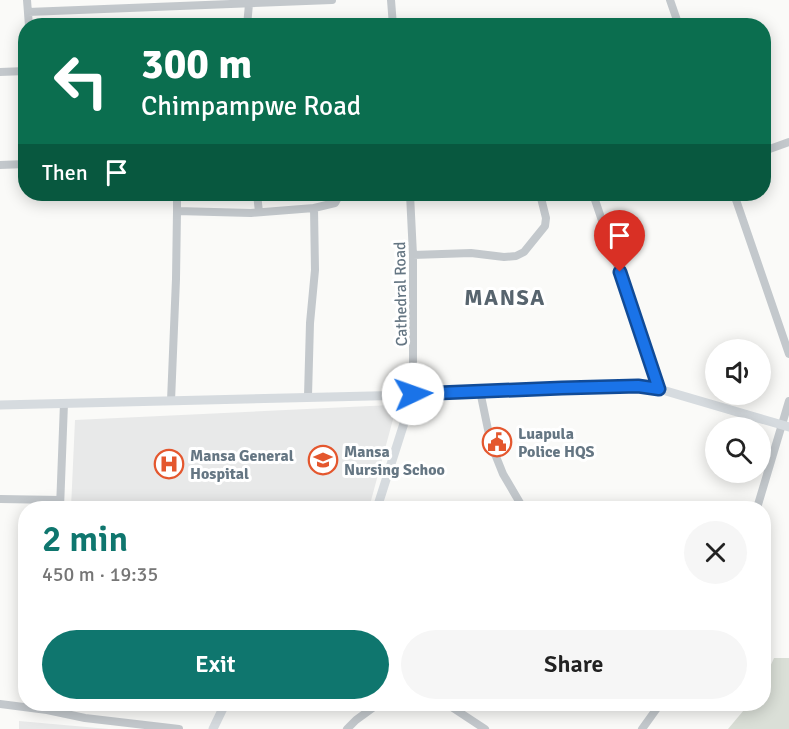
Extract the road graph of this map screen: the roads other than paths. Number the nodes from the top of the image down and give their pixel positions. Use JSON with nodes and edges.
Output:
{"nodes":[{"id":1,"x":27,"y":0,"type":"edge"},
{"id":2,"x":65,"y":0,"type":"edge"},
{"id":3,"x":332,"y":0,"type":"edge"},
{"id":4,"x":391,"y":0,"type":"edge"},
{"id":5,"x":670,"y":0,"type":"edge"},
{"id":6,"x":249,"y":4,"type":"junction"},
{"id":7,"x":65,"y":10,"type":"junction"},
{"id":8,"x":28,"y":12,"type":"junction"},
{"id":9,"x":28,"y":18,"type":"edge"},
{"id":10,"x":247,"y":18,"type":"edge"},
{"id":11,"x":392,"y":18,"type":"edge"},
{"id":12,"x":676,"y":18,"type":"edge"},
{"id":13,"x":18,"y":71,"type":"edge"},
{"id":14,"x":0,"y":72,"type":"edge"},
{"id":15,"x":789,"y":142,"type":"edge"},
{"id":16,"x":771,"y":148,"type":"edge"},
{"id":17,"x":18,"y":164,"type":"edge"},
{"id":18,"x":0,"y":165,"type":"edge"},
{"id":19,"x":177,"y":201,"type":"edge"},
{"id":20,"x":258,"y":201,"type":"edge"},
{"id":21,"x":336,"y":201,"type":"edge"},
{"id":22,"x":411,"y":201,"type":"edge"},
{"id":23,"x":542,"y":201,"type":"edge"},
{"id":24,"x":595,"y":201,"type":"edge"},
{"id":25,"x":736,"y":201,"type":"edge"},
{"id":26,"x":314,"y":208,"type":"junction"},
{"id":27,"x":177,"y":211,"type":"junction"},
{"id":28,"x":259,"y":212,"type":"junction"},
{"id":29,"x":413,"y":255,"type":"junction"},
{"id":30,"x":789,"y":354,"type":"edge"},
{"id":31,"x":659,"y":389,"type":"junction"},
{"id":32,"x":480,"y":391,"type":"junction"},
{"id":33,"x":413,"y":394,"type":"junction"},
{"id":34,"x":308,"y":396,"type":"junction"},
{"id":35,"x":171,"y":401,"type":"junction"},
{"id":36,"x":789,"y":401,"type":"edge"},
{"id":37,"x":64,"y":404,"type":"junction"},
{"id":38,"x":0,"y":405,"type":"edge"},
{"id":39,"x":786,"y":426,"type":"edge"},
{"id":40,"x":0,"y":499,"type":"edge"},
{"id":41,"x":20,"y":501,"type":"edge"},
{"id":42,"x":60,"y":501,"type":"edge"},
{"id":43,"x":379,"y":501,"type":"edge"},
{"id":44,"x":519,"y":501,"type":"edge"},
{"id":45,"x":759,"y":501,"type":"edge"},
{"id":46,"x":0,"y":704,"type":"edge"},
{"id":47,"x":18,"y":705,"type":"edge"},
{"id":48,"x":61,"y":711,"type":"edge"},
{"id":49,"x":222,"y":711,"type":"edge"},
{"id":50,"x":368,"y":711,"type":"edge"},
{"id":51,"x":458,"y":711,"type":"edge"},
{"id":52,"x":655,"y":711,"type":"edge"},
{"id":53,"x":179,"y":729,"type":"edge"},
{"id":54,"x":213,"y":729,"type":"edge"},
{"id":55,"x":347,"y":729,"type":"edge"},
{"id":56,"x":486,"y":729,"type":"edge"},
{"id":57,"x":642,"y":729,"type":"edge"}],
"edges":[{"from":1,"to":8,"type":"street"},
{"from":2,"to":7,"type":"street"},
{"from":3,"to":6,"type":"street"},
{"from":4,"to":11,"type":"street"},
{"from":5,"to":12,"type":"street"},
{"from":6,"to":7,"type":"street"},
{"from":6,"to":10,"type":"street"},
{"from":7,"to":8,"type":"street"},
{"from":8,"to":9,"type":"street"},
{"from":13,"to":14,"type":"street"},
{"from":15,"to":16,"type":"street"},
{"from":17,"to":18,"type":"street"},
{"from":19,"to":27,"type":"street"},
{"from":20,"to":28,"type":"street"},
{"from":21,"to":26,"type":"street"},
{"from":22,"to":29,"type":"street","name":"Cathedral Road"},
{"from":23,"to":29,"type":"street"},
{"from":24,"to":31,"type":"street"},
{"from":25,"to":30,"type":"street"},
{"from":26,"to":28,"type":"street"},
{"from":26,"to":34,"type":"street"},
{"from":27,"to":28,"type":"street"},
{"from":27,"to":35,"type":"street"},
{"from":29,"to":33,"type":"street","name":"Cathedral Road"},
{"from":31,"to":32,"type":"main road"},
{"from":31,"to":39,"type":"main road"},
{"from":32,"to":33,"type":"main road"},
{"from":32,"to":44,"type":"street"},
{"from":33,"to":34,"type":"main road"},
{"from":33,"to":43,"type":"main road"},
{"from":34,"to":35,"type":"main road"},
{"from":35,"to":37,"type":"main road"},
{"from":36,"to":39,"type":"street"},
{"from":37,"to":38,"type":"main road"},
{"from":37,"to":42,"type":"street"},
{"from":39,"to":45,"type":"street"},
{"from":40,"to":41,"type":"street"},
{"from":46,"to":47,"type":"street"},
{"from":48,"to":53,"type":"street"},
{"from":49,"to":54,"type":"main road"},
{"from":50,"to":55,"type":"street"},
{"from":51,"to":56,"type":"street"},
{"from":52,"to":57,"type":"street"}]}
